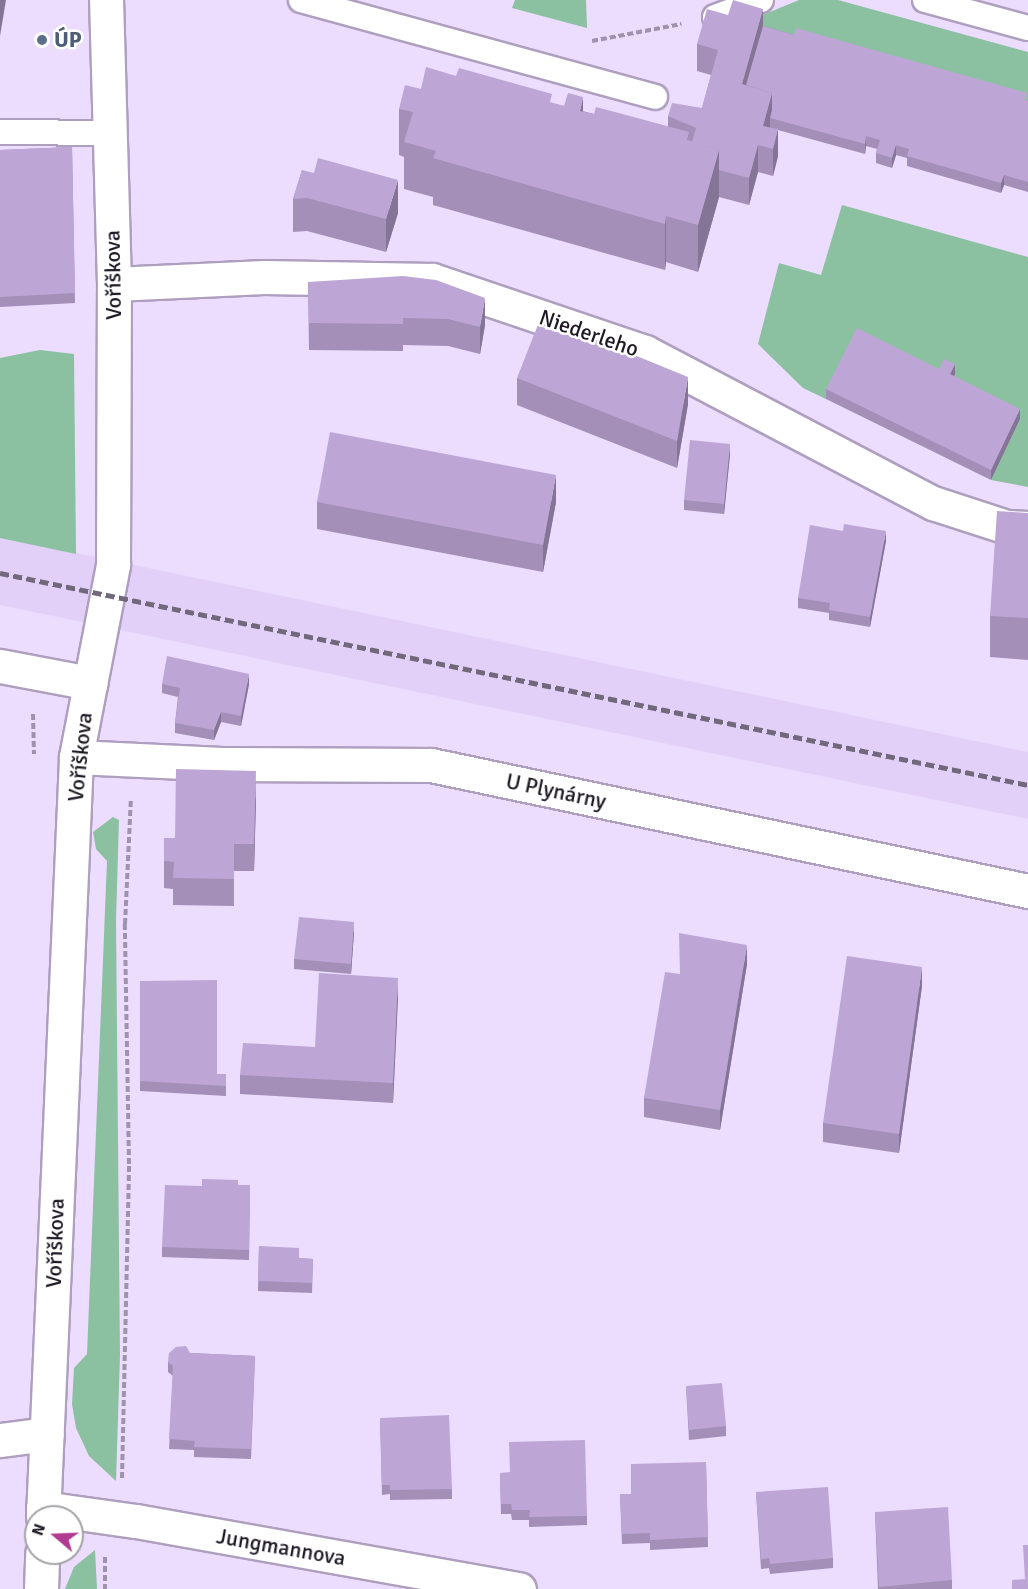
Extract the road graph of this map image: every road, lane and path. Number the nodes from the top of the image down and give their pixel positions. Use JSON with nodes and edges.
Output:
{"nodes":[{"id":1,"x":106,"y":0,"type":"edge"},
{"id":2,"x":304,"y":0,"type":"edge"},
{"id":3,"x":761,"y":0,"type":"edge"},
{"id":4,"x":925,"y":0,"type":"edge"},
{"id":5,"x":715,"y":17,"type":"joint"},
{"id":6,"x":1028,"y":28,"type":"edge"},
{"id":7,"x":559,"y":71,"type":"junction"},
{"id":8,"x":655,"y":97,"type":"dead end"},
{"id":9,"x":0,"y":132,"type":"edge"},
{"id":10,"x":110,"y":133,"type":"junction"},
{"id":11,"x":114,"y":284,"type":"junction"},
{"id":12,"x":1028,"y":528,"type":"edge"},
{"id":13,"x":0,"y":666,"type":"edge"},
{"id":14,"x":90,"y":683,"type":"junction"},
{"id":15,"x":76,"y":757,"type":"junction"},
{"id":16,"x":1028,"y":891,"type":"edge"},
{"id":17,"x":46,"y":1434,"type":"junction"},
{"id":18,"x":0,"y":1440,"type":"edge"},
{"id":19,"x":43,"y":1505,"type":"edge"},
{"id":20,"x":84,"y":1515,"type":"edge"},
{"id":21,"x":42,"y":1565,"type":"edge"},
{"id":22,"x":41,"y":1589,"type":"edge"},
{"id":23,"x":519,"y":1589,"type":"edge"}],
"edges":[{"from":1,"to":10,"type":"street","name":"Voříškova"},
{"from":2,"to":7,"type":"lane"},
{"from":3,"to":5,"type":"lane"},
{"from":4,"to":6,"type":"lane"},
{"from":5,"to":7,"type":"path"},
{"from":7,"to":8,"type":"lane"},
{"from":9,"to":10,"type":"lane"},
{"from":10,"to":11,"type":"street","name":"Voříškova"},
{"from":11,"to":12,"type":"street","name":"Niederleho"},
{"from":11,"to":14,"type":"street","name":"Voříškova"},
{"from":13,"to":14,"type":"street"},
{"from":14,"to":15,"type":"street","name":"Voříškova"},
{"from":15,"to":16,"type":"street","name":"U Plynárny"},
{"from":15,"to":17,"type":"street","name":"Voříškova"},
{"from":17,"to":18,"type":"street"},
{"from":17,"to":19,"type":"street","name":"Voříškova"},
{"from":20,"to":23,"type":"street","name":"Jungmannova"},
{"from":21,"to":22,"type":"street"}]}
